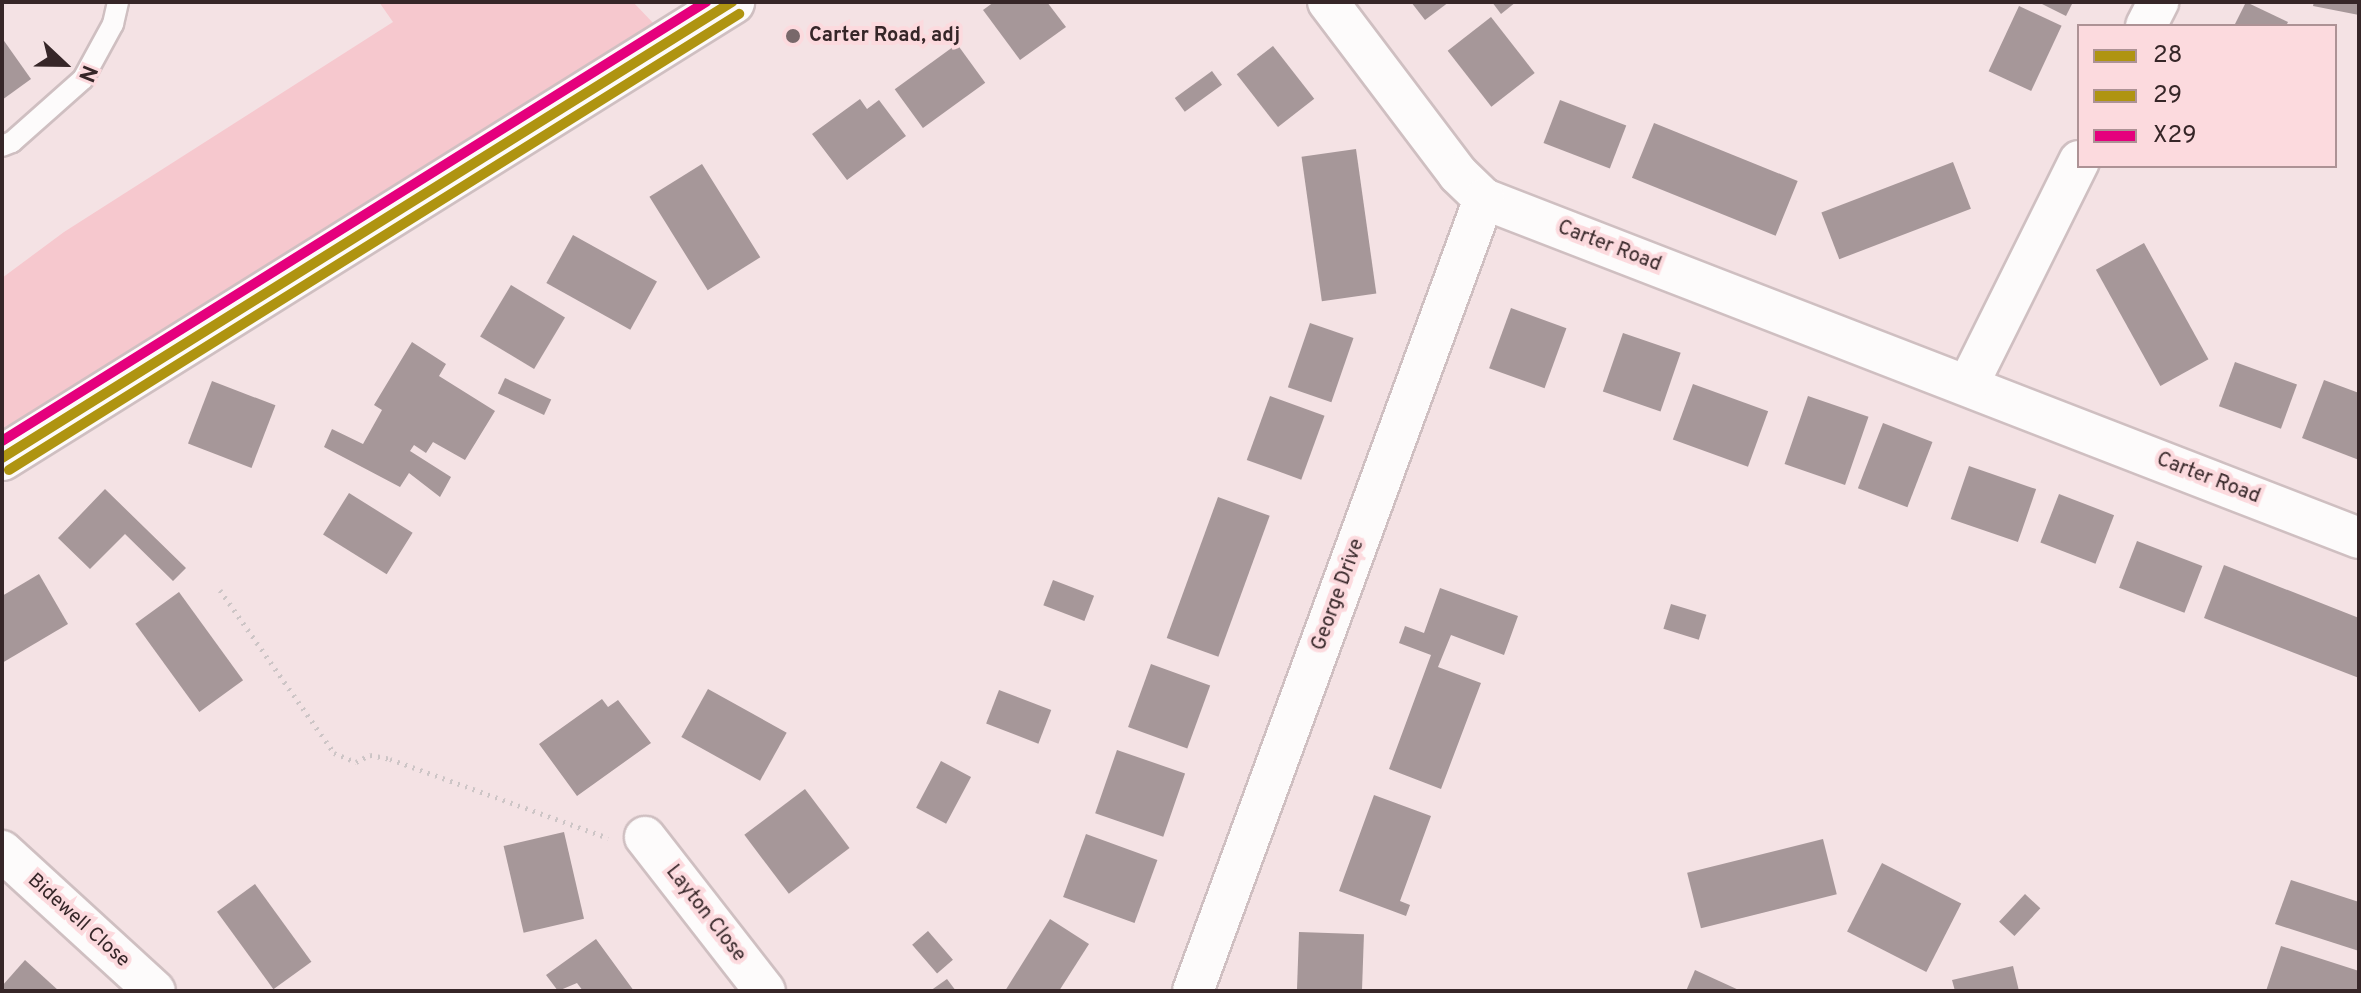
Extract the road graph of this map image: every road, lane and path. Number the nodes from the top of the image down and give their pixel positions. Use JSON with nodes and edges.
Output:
{"nodes":[{"id":1,"x":118,"y":2,"type":"edge"},
{"id":2,"x":732,"y":2,"type":"edge"},
{"id":3,"x":1328,"y":2,"type":"edge"},
{"id":4,"x":2158,"y":2,"type":"edge"},
{"id":5,"x":2147,"y":24,"type":"edge"},
{"id":6,"x":2,"y":146,"type":"edge"},
{"id":7,"x":2077,"y":165,"type":"edge"},
{"id":8,"x":1484,"y":199,"type":"junction"},
{"id":9,"x":1968,"y":385,"type":"junction"},
{"id":10,"x":2,"y":458,"type":"edge"},
{"id":11,"x":2359,"y":538,"type":"edge"},
{"id":12,"x":220,"y":590,"type":"dead end"},
{"id":13,"x":645,"y":837,"type":"joint"},
{"id":14,"x":2,"y":851,"type":"edge"},
{"id":15,"x":155,"y":991,"type":"edge"},
{"id":16,"x":765,"y":991,"type":"edge"},
{"id":17,"x":1193,"y":991,"type":"edge"}],
"edges":[{"from":1,"to":6,"type":"lane"},
{"from":2,"to":10,"type":"main road"},
{"from":3,"to":8,"type":"street","name":"Carter Road"},
{"from":4,"to":5,"type":"street"},
{"from":7,"to":9,"type":"street"},
{"from":8,"to":9,"type":"street","name":"Carter Road"},
{"from":8,"to":17,"type":"street","name":"George Drive"},
{"from":9,"to":11,"type":"street","name":"Carter Road"},
{"from":12,"to":13,"type":"path"},
{"from":13,"to":16,"type":"street","name":"Layton Close"},
{"from":14,"to":15,"type":"street","name":"Bidewell Close"}]}
